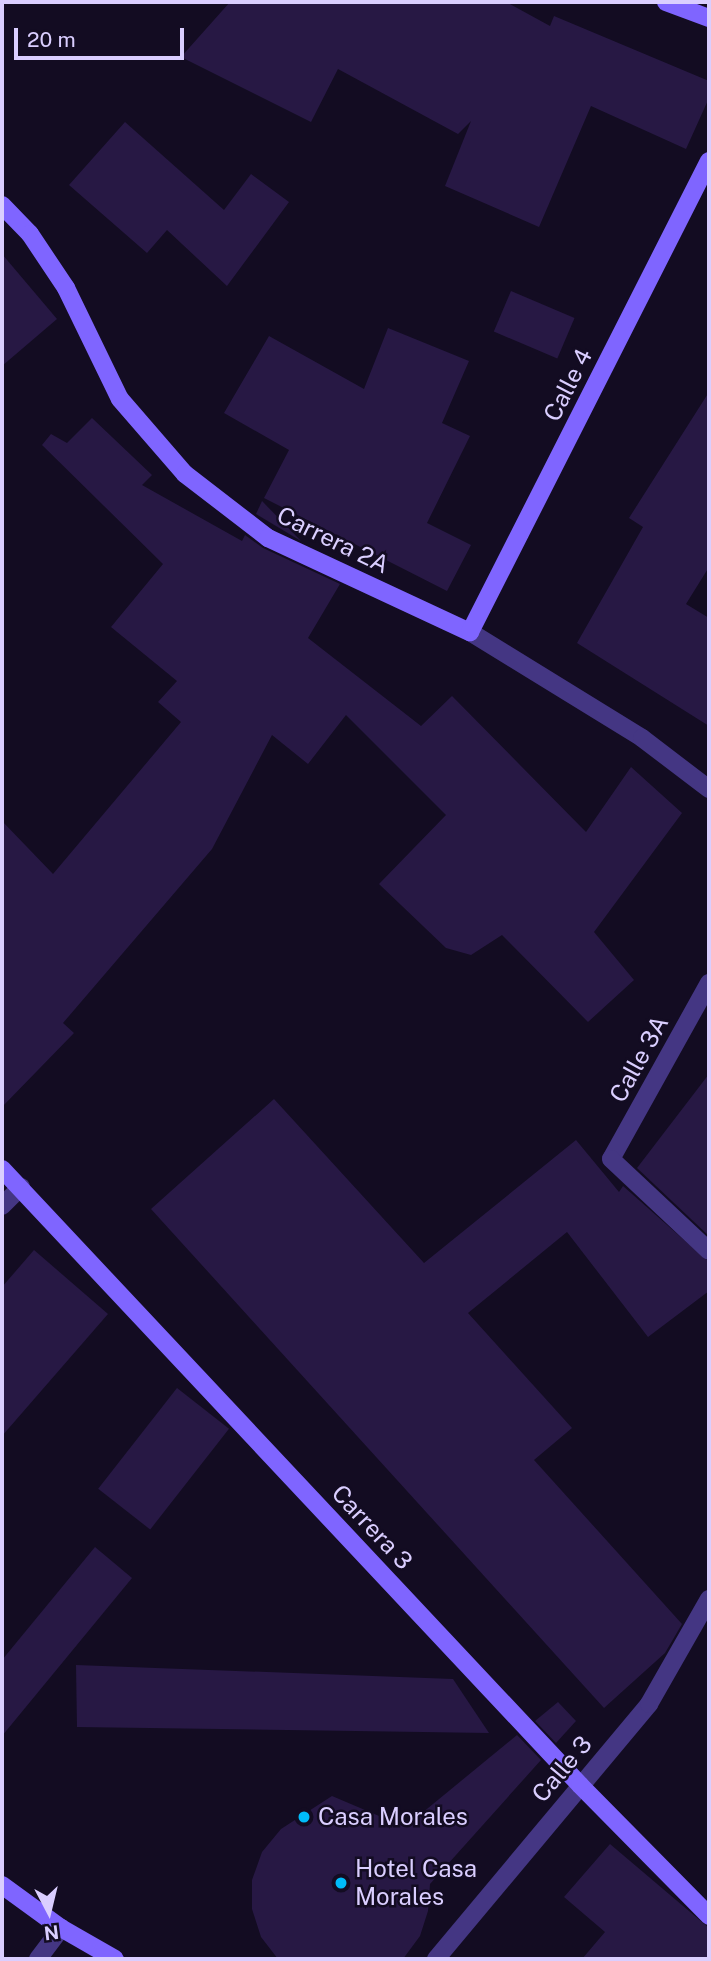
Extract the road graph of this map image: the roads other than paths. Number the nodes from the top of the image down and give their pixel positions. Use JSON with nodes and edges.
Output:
{"nodes":[{"id":1,"x":666,"y":2,"type":"edge"},
{"id":2,"x":709,"y":18,"type":"edge"},
{"id":3,"x":709,"y":161,"type":"edge"},
{"id":4,"x":2,"y":205,"type":"edge"},
{"id":5,"x":471,"y":632,"type":"junction"},
{"id":6,"x":709,"y":789,"type":"edge"},
{"id":7,"x":709,"y":983,"type":"edge"},
{"id":8,"x":2,"y":1168,"type":"edge"},
{"id":9,"x":21,"y":1187,"type":"junction"},
{"id":10,"x":2,"y":1206,"type":"edge"},
{"id":11,"x":709,"y":1251,"type":"edge"},
{"id":12,"x":709,"y":1599,"type":"edge"},
{"id":13,"x":580,"y":1785,"type":"junction"},
{"id":14,"x":2,"y":1885,"type":"edge"},
{"id":15,"x":709,"y":1916,"type":"edge"},
{"id":16,"x":61,"y":1928,"type":"junction"},
{"id":17,"x":38,"y":1959,"type":"edge"},
{"id":18,"x":115,"y":1959,"type":"edge"},
{"id":19,"x":436,"y":1959,"type":"edge"}],
"edges":[{"from":1,"to":2,"type":"main road"},
{"from":3,"to":5,"type":"main road","name":"Calle 4"},
{"from":4,"to":5,"type":"main road","name":"Carrera 2A"},
{"from":5,"to":6,"type":"street","name":"Carrera 2A"},
{"from":7,"to":11,"type":"street","name":"Calle 3A"},
{"from":8,"to":9,"type":"main road","name":"Carrera 3"},
{"from":9,"to":10,"type":"street"},
{"from":9,"to":13,"type":"main road","name":"Carrera 3"},
{"from":12,"to":13,"type":"street","name":"Calle 3"},
{"from":13,"to":15,"type":"main road","name":"Carrera 3"},
{"from":13,"to":19,"type":"street","name":"Calle 3"},
{"from":14,"to":16,"type":"main road"},
{"from":16,"to":17,"type":"street"},
{"from":16,"to":18,"type":"main road"}]}
